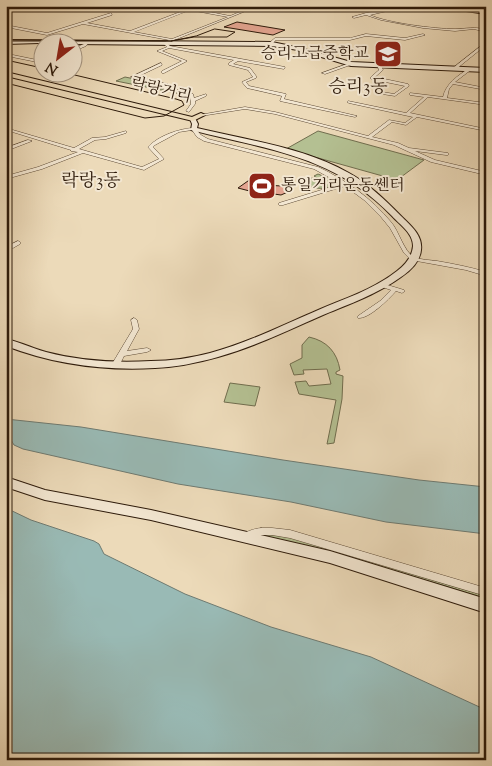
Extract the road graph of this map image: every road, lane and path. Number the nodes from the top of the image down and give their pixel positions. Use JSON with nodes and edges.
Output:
{"nodes":[{"id":1,"x":91,"y":6,"type":"edge"},
{"id":2,"x":96,"y":6,"type":"edge"},
{"id":3,"x":119,"y":6,"type":"edge"},
{"id":4,"x":174,"y":6,"type":"edge"},
{"id":5,"x":257,"y":6,"type":"edge"},
{"id":6,"x":408,"y":6,"type":"edge"},
{"id":7,"x":440,"y":6,"type":"edge"},
{"id":8,"x":132,"y":9,"type":"dead end"},
{"id":9,"x":201,"y":9,"type":"dead end"},
{"id":10,"x":189,"y":10,"type":"junction"},
{"id":11,"x":196,"y":11,"type":"junction"},
{"id":12,"x":486,"y":13,"type":"edge"},
{"id":13,"x":111,"y":14,"type":"dead end"},
{"id":14,"x":366,"y":14,"type":"junction"},
{"id":15,"x":231,"y":17,"type":"junction"},
{"id":16,"x":354,"y":17,"type":"dead end"},
{"id":17,"x":82,"y":22,"type":"junction"},
{"id":18,"x":6,"y":26,"type":"edge"},
{"id":19,"x":486,"y":31,"type":"edge"},
{"id":20,"x":130,"y":32,"type":"junction"},
{"id":21,"x":423,"y":35,"type":"dead end"},
{"id":22,"x":173,"y":40,"type":"junction"},
{"id":23,"x":6,"y":42,"type":"edge"},
{"id":24,"x":87,"y":42,"type":"junction"},
{"id":25,"x":486,"y":43,"type":"edge"},
{"id":26,"x":270,"y":44,"type":"junction"},
{"id":27,"x":167,"y":45,"type":"junction"},
{"id":28,"x":82,"y":46,"type":"edge"},
{"id":29,"x":8,"y":55,"type":"dead end"},
{"id":30,"x":238,"y":59,"type":"junction"},
{"id":31,"x":472,"y":59,"type":"dead end"},
{"id":32,"x":32,"y":60,"type":"edge"},
{"id":33,"x":161,"y":64,"type":"dead end"},
{"id":34,"x":351,"y":64,"type":"junction"},
{"id":35,"x":379,"y":65,"type":"junction"},
{"id":36,"x":6,"y":67,"type":"edge"},
{"id":37,"x":284,"y":68,"type":"dead end"},
{"id":38,"x":457,"y":69,"type":"junction"},
{"id":39,"x":470,"y":70,"type":"junction"},
{"id":40,"x":486,"y":70,"type":"edge"},
{"id":41,"x":163,"y":72,"type":"dead end"},
{"id":42,"x":324,"y":73,"type":"dead end"},
{"id":43,"x":6,"y":74,"type":"edge"},
{"id":44,"x":452,"y":83,"type":"junction"},
{"id":45,"x":486,"y":89,"type":"edge"},
{"id":46,"x":377,"y":92,"type":"dead end"},
{"id":47,"x":411,"y":94,"type":"dead end"},
{"id":48,"x":205,"y":95,"type":"dead end"},
{"id":49,"x":426,"y":97,"type":"junction"},
{"id":50,"x":444,"y":99,"type":"junction"},
{"id":51,"x":193,"y":100,"type":"junction"},
{"id":52,"x":486,"y":104,"type":"edge"},
{"id":53,"x":188,"y":111,"type":"junction"},
{"id":54,"x":335,"y":112,"type":"junction"},
{"id":55,"x":407,"y":114,"type":"junction"},
{"id":56,"x":201,"y":115,"type":"junction"},
{"id":57,"x":355,"y":116,"type":"dead end"},
{"id":58,"x":416,"y":116,"type":"junction"},
{"id":59,"x":449,"y":117,"type":"dead end"},
{"id":60,"x":193,"y":119,"type":"junction"},
{"id":61,"x":444,"y":122,"type":"junction"},
{"id":62,"x":17,"y":127,"type":"dead end"},
{"id":63,"x":7,"y":129,"type":"edge"},
{"id":64,"x":193,"y":129,"type":"junction"},
{"id":65,"x":486,"y":129,"type":"edge"},
{"id":66,"x":124,"y":132,"type":"dead end"},
{"id":67,"x":370,"y":137,"type":"junction"},
{"id":68,"x":30,"y":141,"type":"dead end"},
{"id":69,"x":409,"y":149,"type":"junction"},
{"id":70,"x":6,"y":150,"type":"edge"},
{"id":71,"x":73,"y":150,"type":"junction"},
{"id":72,"x":81,"y":152,"type":"junction"},
{"id":73,"x":446,"y":154,"type":"dead end"},
{"id":74,"x":266,"y":156,"type":"junction"},
{"id":75,"x":260,"y":160,"type":"dead end"},
{"id":76,"x":486,"y":174,"type":"edge"},
{"id":77,"x":6,"y":178,"type":"edge"},
{"id":78,"x":345,"y":184,"type":"junction"},
{"id":79,"x":383,"y":192,"type":"dead end"},
{"id":80,"x":281,"y":204,"type":"dead end"},
{"id":81,"x":387,"y":206,"type":"junction"},
{"id":82,"x":18,"y":243,"type":"dead end"},
{"id":83,"x":6,"y":250,"type":"edge"},
{"id":84,"x":413,"y":259,"type":"junction"},
{"id":85,"x":486,"y":274,"type":"edge"},
{"id":86,"x":380,"y":285,"type":"junction"},
{"id":87,"x":360,"y":317,"type":"dead end"},
{"id":88,"x":134,"y":320,"type":"dead end"},
{"id":89,"x":6,"y":342,"type":"edge"},
{"id":90,"x":147,"y":350,"type":"dead end"},
{"id":91,"x":119,"y":359,"type":"junction"},
{"id":92,"x":6,"y":482,"type":"edge"},
{"id":93,"x":246,"y":537,"type":"junction"},
{"id":94,"x":486,"y":592,"type":"edge"},
{"id":95,"x":486,"y":606,"type":"edge"}],
"edges":[{"from":1,"to":2,"type":"street"},
{"from":3,"to":8,"type":"street"},
{"from":4,"to":10,"type":"street"},
{"from":5,"to":15,"type":"street"},
{"from":6,"to":14,"type":"street"},
{"from":7,"to":12,"type":"main road"},
{"from":9,"to":11,"type":"street"},
{"from":10,"to":11,"type":"street"},
{"from":10,"to":20,"type":"street"},
{"from":11,"to":15,"type":"street"},
{"from":13,"to":17,"type":"street"},
{"from":14,"to":16,"type":"street"},
{"from":14,"to":19,"type":"street"},
{"from":15,"to":22,"type":"street"},
{"from":17,"to":18,"type":"street"},
{"from":17,"to":20,"type":"street"},
{"from":20,"to":22,"type":"street"},
{"from":21,"to":26,"type":"street"},
{"from":22,"to":27,"type":"street"},
{"from":23,"to":24,"type":"main road"},
{"from":24,"to":27,"type":"main road"},
{"from":24,"to":28,"type":"street"},
{"from":25,"to":38,"type":"street"},
{"from":26,"to":27,"type":"main road"},
{"from":26,"to":34,"type":"main road"},
{"from":27,"to":30,"type":"street"},
{"from":27,"to":41,"type":"street"},
{"from":29,"to":32,"type":"street"},
{"from":30,"to":37,"type":"street"},
{"from":30,"to":54,"type":"street"},
{"from":31,"to":38,"type":"street"},
{"from":33,"to":51,"type":"street"},
{"from":34,"to":35,"type":"main road"},
{"from":34,"to":42,"type":"street"},
{"from":35,"to":38,"type":"main road"},
{"from":35,"to":46,"type":"street"},
{"from":36,"to":53,"type":"main road","name":"락랑거리"},
{"from":38,"to":39,"type":"main road"},
{"from":39,"to":40,"type":"main road"},
{"from":39,"to":44,"type":"street"},
{"from":43,"to":60,"type":"main road","name":"락랑거리"},
{"from":44,"to":45,"type":"street"},
{"from":44,"to":50,"type":"street"},
{"from":47,"to":49,"type":"street"},
{"from":48,"to":51,"type":"street"},
{"from":49,"to":50,"type":"street"},
{"from":49,"to":55,"type":"street"},
{"from":50,"to":52,"type":"street"},
{"from":51,"to":53,"type":"street"},
{"from":53,"to":56,"type":"main road","name":"락랑거리"},
{"from":54,"to":55,"type":"street"},
{"from":54,"to":57,"type":"street"},
{"from":55,"to":58,"type":"street"},
{"from":56,"to":60,"type":"main road","name":"락랑거리"},
{"from":56,"to":67,"type":"street"},
{"from":58,"to":61,"type":"street"},
{"from":58,"to":67,"type":"street"},
{"from":59,"to":61,"type":"street"},
{"from":60,"to":64,"type":"main road"},
{"from":61,"to":65,"type":"street"},
{"from":62,"to":63,"type":"street"},
{"from":63,"to":71,"type":"street"},
{"from":64,"to":72,"type":"street"},
{"from":64,"to":74,"type":"street"},
{"from":64,"to":81,"type":"main road"},
{"from":66,"to":71,"type":"street"},
{"from":67,"to":69,"type":"street"},
{"from":68,"to":70,"type":"street"},
{"from":69,"to":73,"type":"street"},
{"from":69,"to":76,"type":"street"},
{"from":71,"to":72,"type":"street"},
{"from":72,"to":77,"type":"street"},
{"from":74,"to":75,"type":"street"},
{"from":74,"to":78,"type":"street"},
{"from":78,"to":80,"type":"street"},
{"from":78,"to":84,"type":"street"},
{"from":79,"to":81,"type":"main road"},
{"from":81,"to":84,"type":"main road"},
{"from":82,"to":83,"type":"street"},
{"from":84,"to":85,"type":"street"},
{"from":84,"to":86,"type":"main road"},
{"from":86,"to":87,"type":"street"},
{"from":86,"to":91,"type":"main road"},
{"from":88,"to":91,"type":"street"},
{"from":89,"to":91,"type":"main road"},
{"from":90,"to":91,"type":"street"},
{"from":92,"to":93,"type":"main road"},
{"from":93,"to":94,"type":"street"},
{"from":93,"to":95,"type":"main road"}]}
